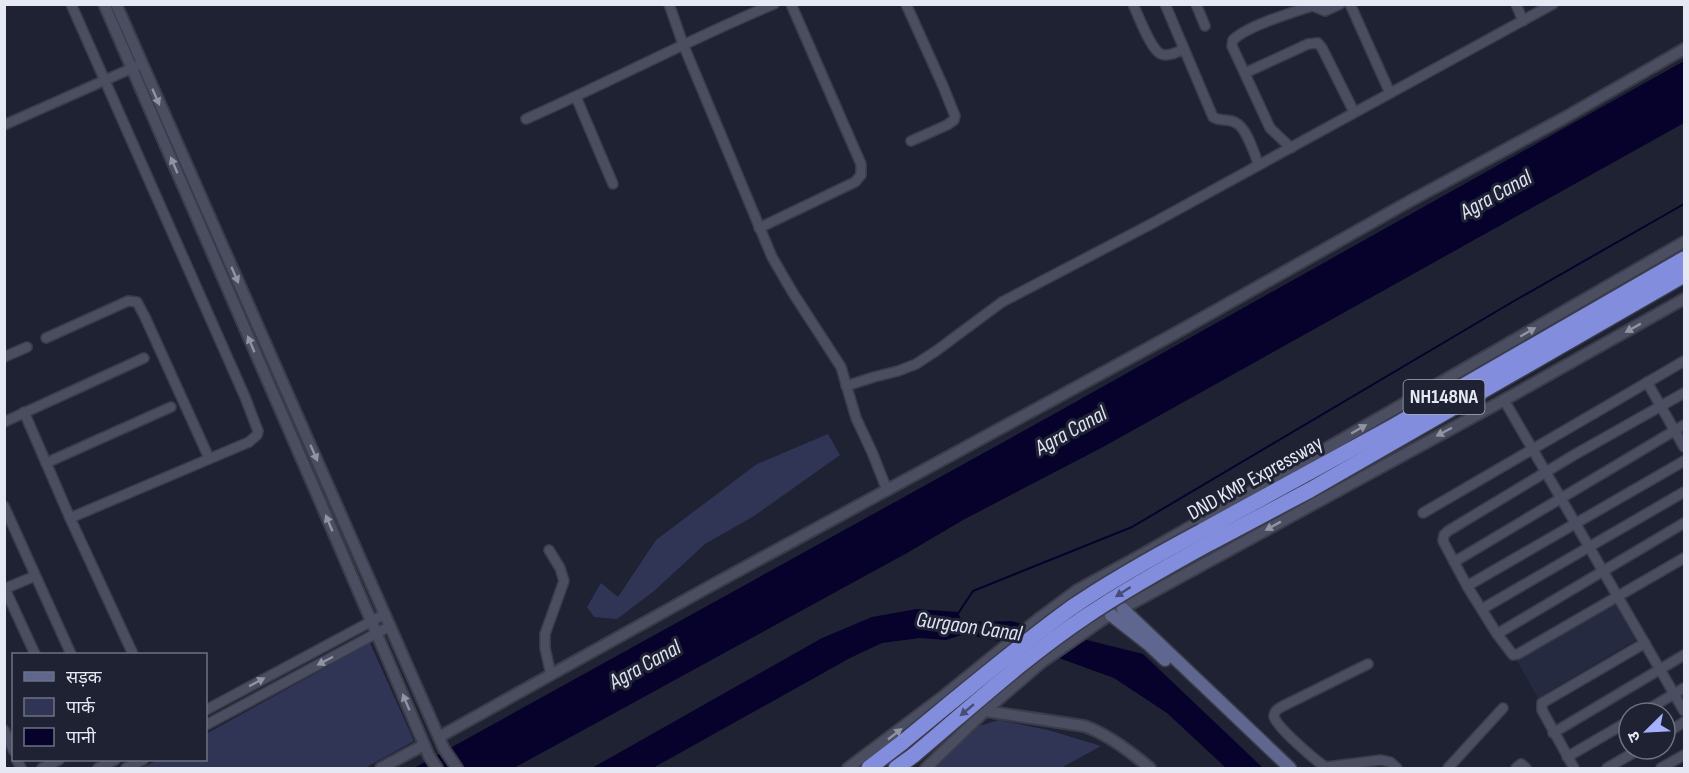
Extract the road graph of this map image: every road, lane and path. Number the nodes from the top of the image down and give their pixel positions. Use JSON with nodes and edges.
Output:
{"nodes":[{"id":1,"x":71,"y":4,"type":"edge"},
{"id":2,"x":104,"y":4,"type":"edge"},
{"id":3,"x":116,"y":4,"type":"edge"},
{"id":4,"x":669,"y":4,"type":"edge"},
{"id":5,"x":774,"y":4,"type":"edge"},
{"id":6,"x":791,"y":4,"type":"edge"},
{"id":7,"x":906,"y":4,"type":"edge"},
{"id":8,"x":1133,"y":4,"type":"edge"},
{"id":9,"x":1165,"y":4,"type":"edge"},
{"id":10,"x":1196,"y":4,"type":"edge"},
{"id":11,"x":1340,"y":4,"type":"edge"},
{"id":12,"x":1350,"y":4,"type":"edge"},
{"id":13,"x":1515,"y":4,"type":"edge"},
{"id":14,"x":1553,"y":4,"type":"edge"},
{"id":15,"x":1288,"y":9,"type":"edge"},
{"id":16,"x":1523,"y":21,"type":"junction"},
{"id":17,"x":1205,"y":26,"type":"dead end"},
{"id":18,"x":683,"y":44,"type":"junction"},
{"id":19,"x":1184,"y":49,"type":"junction"},
{"id":20,"x":1684,"y":49,"type":"edge"},
{"id":21,"x":137,"y":66,"type":"junction"},
{"id":22,"x":1245,"y":73,"type":"junction"},
{"id":23,"x":104,"y":80,"type":"junction"},
{"id":24,"x":1390,"y":93,"type":"junction"},
{"id":25,"x":576,"y":97,"type":"junction"},
{"id":26,"x":1354,"y":112,"type":"junction"},
{"id":27,"x":526,"y":119,"type":"dead end"},
{"id":28,"x":4,"y":125,"type":"edge"},
{"id":29,"x":911,"y":141,"type":"dead end"},
{"id":30,"x":1291,"y":148,"type":"junction"},
{"id":31,"x":1259,"y":165,"type":"junction"},
{"id":32,"x":613,"y":184,"type":"dead end"},
{"id":33,"x":759,"y":228,"type":"junction"},
{"id":34,"x":1684,"y":242,"type":"edge"},
{"id":35,"x":1684,"y":259,"type":"edge"},
{"id":36,"x":1684,"y":276,"type":"edge"},
{"id":37,"x":1684,"y":299,"type":"edge"},
{"id":38,"x":46,"y":338,"type":"dead end"},
{"id":39,"x":27,"y":347,"type":"dead end"},
{"id":40,"x":4,"y":357,"type":"edge"},
{"id":41,"x":144,"y":358,"type":"dead end"},
{"id":42,"x":1684,"y":361,"type":"edge"},
{"id":43,"x":1647,"y":382,"type":"junction"},
{"id":44,"x":846,"y":386,"type":"junction"},
{"id":45,"x":1684,"y":393,"type":"edge"},
{"id":46,"x":1504,"y":400,"type":"junction"},
{"id":47,"x":1661,"y":406,"type":"junction"},
{"id":48,"x":171,"y":407,"type":"dead end"},
{"id":49,"x":24,"y":412,"type":"junction"},
{"id":50,"x":4,"y":422,"type":"edge"},
{"id":51,"x":1684,"y":425,"type":"edge"},
{"id":52,"x":1675,"y":430,"type":"junction"},
{"id":53,"x":1684,"y":447,"type":"edge"},
{"id":54,"x":1533,"y":449,"type":"junction"},
{"id":55,"x":209,"y":458,"type":"junction"},
{"id":56,"x":1684,"y":461,"type":"edge"},
{"id":57,"x":46,"y":463,"type":"junction"},
{"id":58,"x":1546,"y":473,"type":"junction"},
{"id":59,"x":887,"y":490,"type":"junction"},
{"id":60,"x":1684,"y":492,"type":"edge"},
{"id":61,"x":1562,"y":499,"type":"junction"},
{"id":62,"x":4,"y":506,"type":"edge"},
{"id":63,"x":1423,"y":513,"type":"dead end"},
{"id":64,"x":70,"y":518,"type":"junction"},
{"id":65,"x":1684,"y":523,"type":"edge"},
{"id":66,"x":1576,"y":524,"type":"junction"},
{"id":67,"x":1206,"y":537,"type":"junction"},
{"id":68,"x":1589,"y":547,"type":"junction"},
{"id":69,"x":549,"y":550,"type":"dead end"},
{"id":70,"x":1145,"y":553,"type":"junction"},
{"id":71,"x":1684,"y":558,"type":"edge"},
{"id":72,"x":1454,"y":562,"type":"junction"},
{"id":73,"x":1604,"y":571,"type":"junction"},
{"id":74,"x":35,"y":576,"type":"junction"},
{"id":75,"x":1164,"y":586,"type":"junction"},
{"id":76,"x":1467,"y":586,"type":"junction"},
{"id":77,"x":5,"y":589,"type":"edge"},
{"id":78,"x":1618,"y":597,"type":"junction"},
{"id":79,"x":1123,"y":609,"type":"junction"},
{"id":80,"x":1482,"y":609,"type":"junction"},
{"id":81,"x":385,"y":614,"type":"junction"},
{"id":82,"x":1111,"y":615,"type":"junction"},
{"id":83,"x":371,"y":620,"type":"junction"},
{"id":84,"x":390,"y":626,"type":"junction"},
{"id":85,"x":376,"y":633,"type":"junction"},
{"id":86,"x":1497,"y":634,"type":"junction"},
{"id":87,"x":1645,"y":643,"type":"junction"},
{"id":88,"x":35,"y":653,"type":"edge"},
{"id":89,"x":70,"y":653,"type":"edge"},
{"id":90,"x":133,"y":653,"type":"edge"},
{"id":91,"x":1684,"y":655,"type":"edge"},
{"id":92,"x":1368,"y":664,"type":"dead end"},
{"id":93,"x":1660,"y":669,"type":"junction"},
{"id":94,"x":551,"y":675,"type":"junction"},
{"id":95,"x":1684,"y":688,"type":"edge"},
{"id":96,"x":1675,"y":694,"type":"junction"},
{"id":97,"x":1663,"y":701,"type":"edge"},
{"id":98,"x":1503,"y":708,"type":"dead end"},
{"id":99,"x":207,"y":709,"type":"edge"},
{"id":100,"x":985,"y":711,"type":"junction"},
{"id":101,"x":1684,"y":711,"type":"edge"},
{"id":102,"x":916,"y":718,"type":"junction"},
{"id":103,"x":207,"y":724,"type":"edge"},
{"id":104,"x":1617,"y":728,"type":"edge"},
{"id":105,"x":4,"y":730,"type":"edge"},
{"id":106,"x":1553,"y":733,"type":"junction"},
{"id":107,"x":439,"y":737,"type":"junction"},
{"id":108,"x":424,"y":745,"type":"junction"},
{"id":109,"x":12,"y":747,"type":"edge"},
{"id":110,"x":943,"y":753,"type":"junction"},
{"id":111,"x":1684,"y":755,"type":"edge"},
{"id":112,"x":1567,"y":757,"type":"junction"},
{"id":113,"x":381,"y":768,"type":"edge"},
{"id":114,"x":437,"y":768,"type":"edge"},
{"id":115,"x":456,"y":768,"type":"edge"},
{"id":116,"x":848,"y":768,"type":"edge"},
{"id":117,"x":869,"y":768,"type":"edge"},
{"id":118,"x":896,"y":768,"type":"edge"},
{"id":119,"x":926,"y":768,"type":"edge"},
{"id":120,"x":1150,"y":768,"type":"edge"},
{"id":121,"x":1279,"y":768,"type":"edge"},
{"id":122,"x":1290,"y":768,"type":"edge"},
{"id":123,"x":1397,"y":768,"type":"edge"},
{"id":124,"x":1448,"y":768,"type":"edge"},
{"id":125,"x":1516,"y":768,"type":"edge"},
{"id":126,"x":1526,"y":768,"type":"edge"},
{"id":127,"x":1574,"y":768,"type":"edge"},
{"id":128,"x":1660,"y":768,"type":"edge"}],
"edges":[{"from":1,"to":23,"type":"street"},
{"from":2,"to":21,"type":"street"},
{"from":3,"to":21,"type":"street"},
{"from":4,"to":18,"type":"street"},
{"from":5,"to":18,"type":"street"},
{"from":6,"to":33,"type":"street"},
{"from":7,"to":29,"type":"street"},
{"from":8,"to":19,"type":"street"},
{"from":9,"to":19,"type":"street"},
{"from":10,"to":17,"type":"street"},
{"from":11,"to":15,"type":"street"},
{"from":12,"to":24,"type":"street"},
{"from":13,"to":16,"type":"street"},
{"from":14,"to":16,"type":"street"},
{"from":15,"to":22,"type":"street"},
{"from":16,"to":24,"type":"street"},
{"from":18,"to":25,"type":"street"},
{"from":18,"to":33,"type":"street"},
{"from":19,"to":31,"type":"street"},
{"from":20,"to":59,"type":"street"},
{"from":21,"to":23,"type":"street"},
{"from":21,"to":81,"type":"street","one_way":true},
{"from":83,"to":21,"type":"street","one_way":true},
{"from":22,"to":26,"type":"street"},
{"from":22,"to":30,"type":"street"},
{"from":23,"to":28,"type":"street"},
{"from":23,"to":55,"type":"street"},
{"from":24,"to":26,"type":"street"},
{"from":25,"to":27,"type":"street"},
{"from":25,"to":32,"type":"street"},
{"from":26,"to":30,"type":"street"},
{"from":30,"to":31,"type":"street"},
{"from":31,"to":44,"type":"street"},
{"from":33,"to":44,"type":"street"},
{"from":70,"to":34,"type":"street","one_way":true},
{"from":35,"to":67,"type":"highway","name":"DND KMP Expressway","number":"NH148NA"},
{"from":36,"to":67,"type":"highway","name":"DND KMP Expressway","number":"NH148NA"},
{"from":37,"to":46,"type":"street","one_way":true},
{"from":38,"to":55,"type":"street"},
{"from":39,"to":40,"type":"street"},
{"from":41,"to":49,"type":"street"},
{"from":42,"to":43,"type":"street"},
{"from":43,"to":47,"type":"street"},
{"from":43,"to":54,"type":"street"},
{"from":44,"to":59,"type":"street"},
{"from":45,"to":47,"type":"street"},
{"from":46,"to":54,"type":"street"},
{"from":46,"to":75,"type":"street","one_way":true},
{"from":47,"to":52,"type":"street"},
{"from":47,"to":58,"type":"street"},
{"from":48,"to":57,"type":"street"},
{"from":49,"to":50,"type":"street"},
{"from":49,"to":57,"type":"street"},
{"from":51,"to":52,"type":"street"},
{"from":52,"to":53,"type":"street"},
{"from":52,"to":61,"type":"street"},
{"from":54,"to":58,"type":"street"},
{"from":54,"to":63,"type":"street"},
{"from":55,"to":64,"type":"street"},
{"from":56,"to":66,"type":"street"},
{"from":57,"to":64,"type":"street"},
{"from":58,"to":61,"type":"street"},
{"from":58,"to":72,"type":"street"},
{"from":59,"to":94,"type":"street"},
{"from":60,"to":68,"type":"street"},
{"from":61,"to":66,"type":"street"},
{"from":61,"to":72,"type":"street"},
{"from":62,"to":74,"type":"street"},
{"from":64,"to":90,"type":"street"},
{"from":65,"to":73,"type":"street"},
{"from":66,"to":68,"type":"street"},
{"from":66,"to":76,"type":"street"},
{"from":67,"to":117,"type":"highway","name":"DND KMP Expressway","number":"NH148NA","bridge":true},
{"from":67,"to":118,"type":"highway","name":"DND KMP Expressway","number":"NH148NA","one_way":true,"bridge":true},
{"from":68,"to":73,"type":"street"},
{"from":68,"to":80,"type":"street"},
{"from":69,"to":94,"type":"street"},
{"from":70,"to":75,"type":"street"},
{"from":70,"to":102,"type":"street"},
{"from":71,"to":78,"type":"street"},
{"from":72,"to":76,"type":"street"},
{"from":73,"to":78,"type":"street"},
{"from":73,"to":86,"type":"street"},
{"from":74,"to":77,"type":"street"},
{"from":74,"to":89,"type":"street"},
{"from":75,"to":79,"type":"street"},
{"from":76,"to":80,"type":"street"},
{"from":77,"to":88,"type":"street"},
{"from":78,"to":86,"type":"street"},
{"from":78,"to":87,"type":"street"},
{"from":79,"to":82,"type":"street"},
{"from":79,"to":122,"type":"main road"},
{"from":80,"to":86,"type":"street"},
{"from":81,"to":83,"type":"street"},
{"from":81,"to":84,"type":"street"},
{"from":82,"to":100,"type":"street"},
{"from":82,"to":121,"type":"main road"},
{"from":83,"to":85,"type":"street"},
{"from":99,"to":83,"type":"street","one_way":true},
{"from":84,"to":85,"type":"street"},
{"from":84,"to":107,"type":"street"},
{"from":85,"to":103,"type":"street","one_way":true},
{"from":108,"to":85,"type":"street","one_way":true},
{"from":87,"to":93,"type":"street"},
{"from":87,"to":106,"type":"street"},
{"from":91,"to":93,"type":"street"},
{"from":92,"to":123,"type":"street"},
{"from":93,"to":96,"type":"street"},
{"from":93,"to":106,"type":"street"},
{"from":94,"to":107,"type":"street"},
{"from":95,"to":96,"type":"street"},
{"from":96,"to":97,"type":"street"},
{"from":96,"to":101,"type":"street"},
{"from":98,"to":124,"type":"street"},
{"from":100,"to":110,"type":"street"},
{"from":100,"to":120,"type":"street"},
{"from":102,"to":110,"type":"street"},
{"from":116,"to":102,"type":"street","one_way":true},
{"from":104,"to":112,"type":"street"},
{"from":105,"to":109,"type":"street"},
{"from":106,"to":112,"type":"street"},
{"from":107,"to":115,"type":"street"},
{"from":108,"to":113,"type":"street"},
{"from":108,"to":114,"type":"street"},
{"from":110,"to":119,"type":"street"},
{"from":111,"to":128,"type":"street"},
{"from":112,"to":127,"type":"street"},
{"from":125,"to":126,"type":"street"}]}
